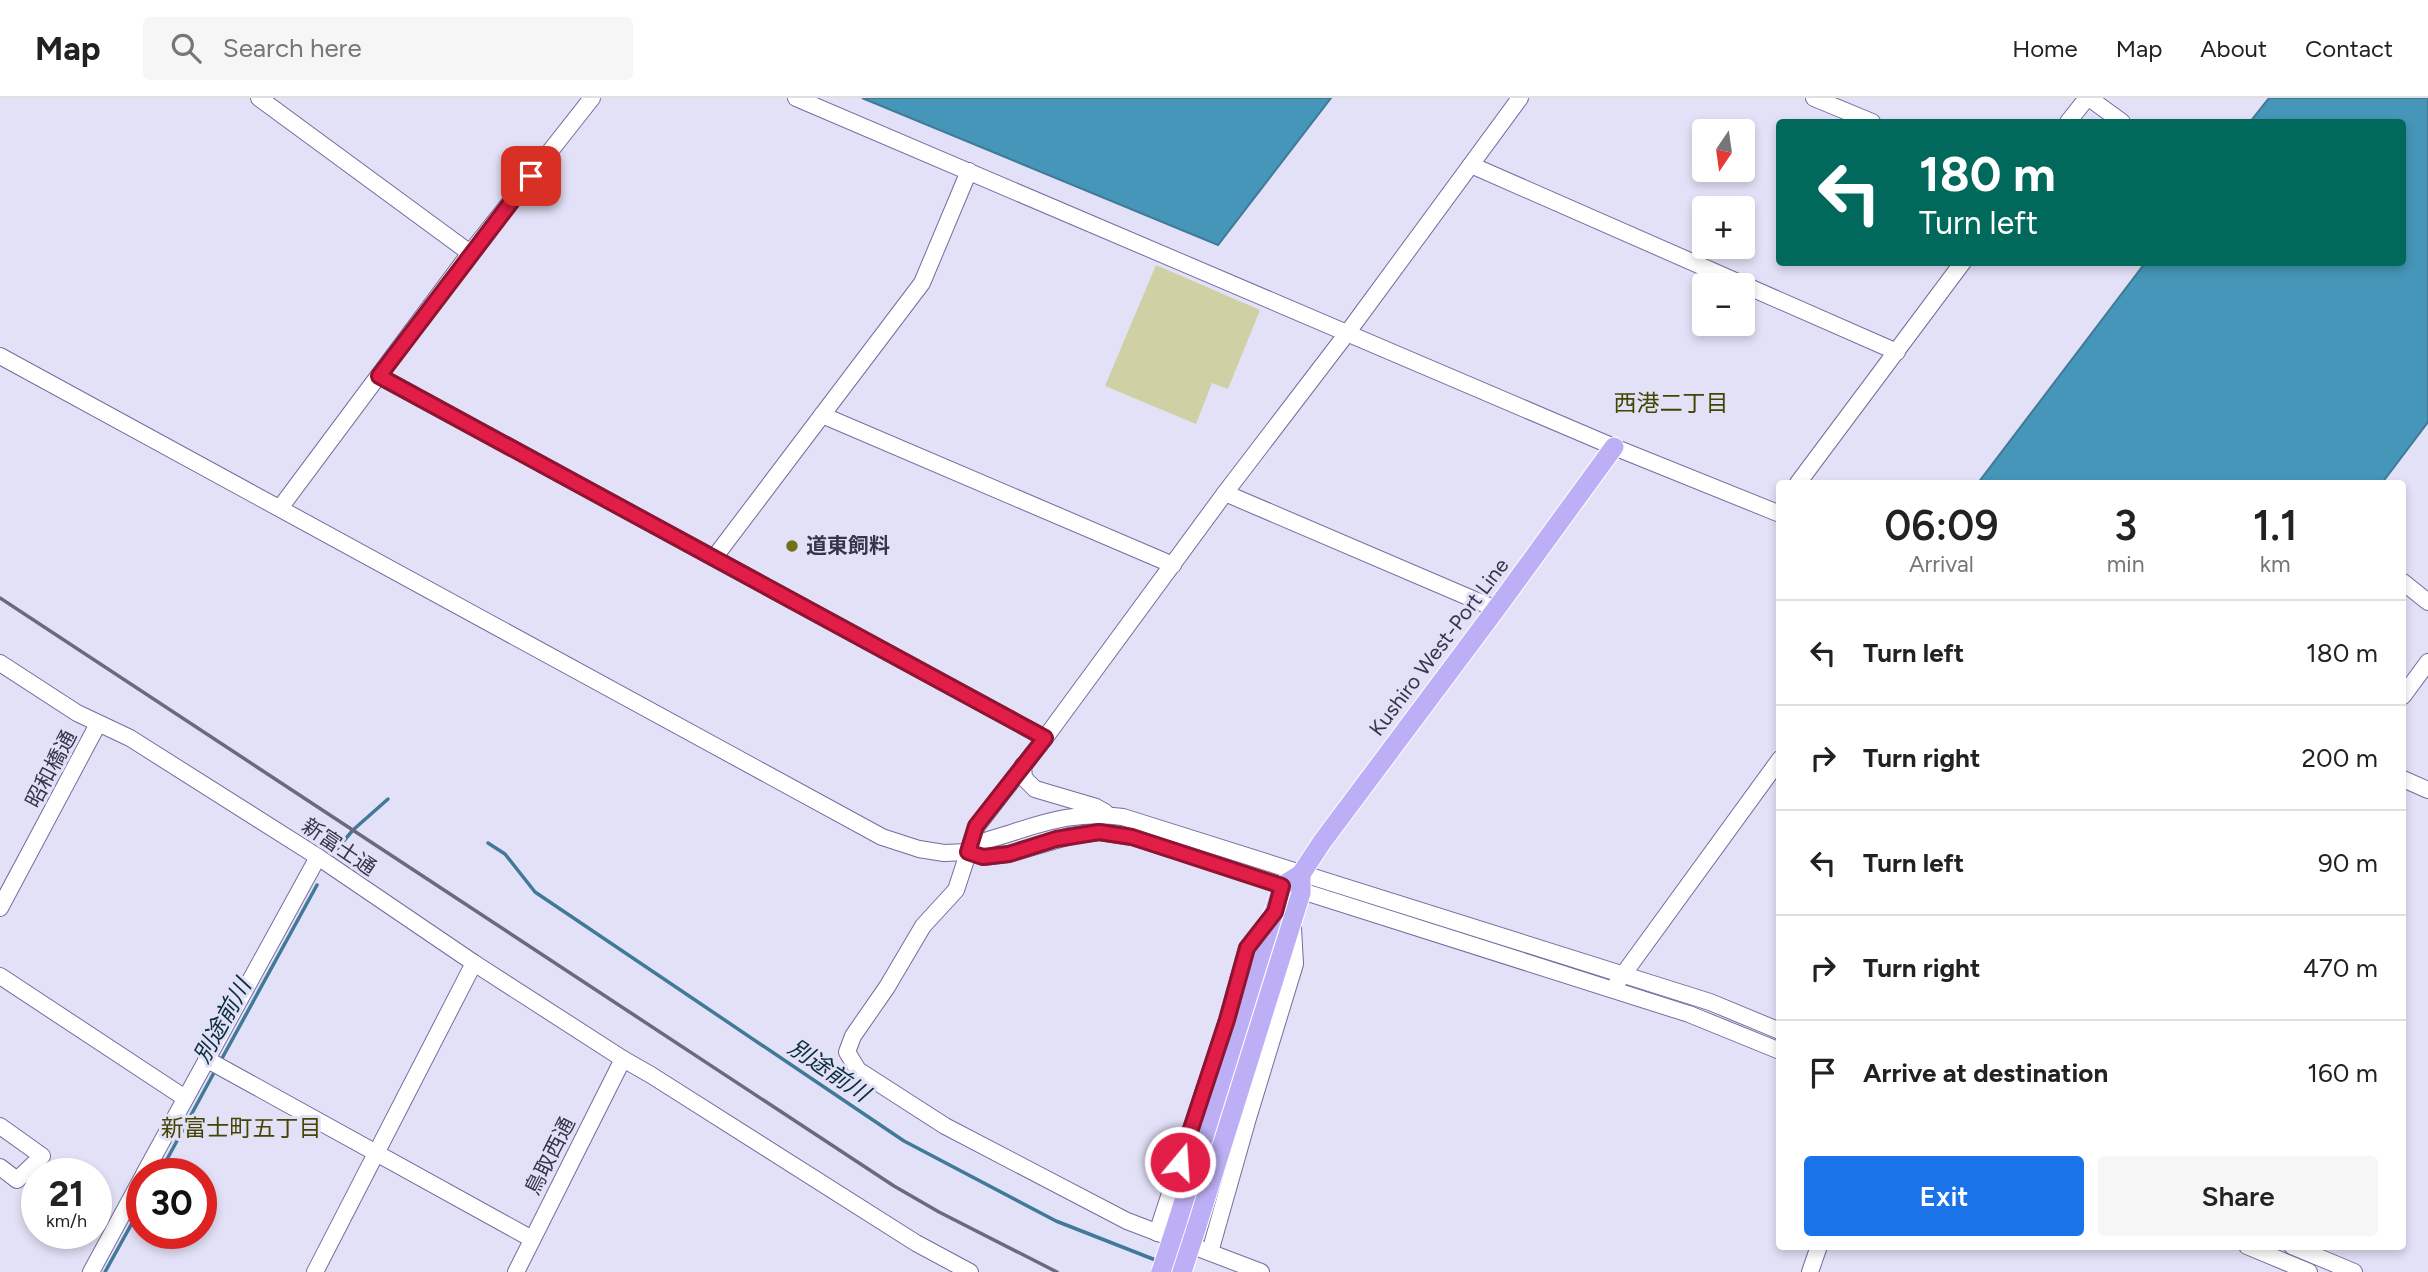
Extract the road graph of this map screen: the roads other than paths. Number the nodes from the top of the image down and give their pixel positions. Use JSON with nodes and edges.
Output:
{"nodes":[{"id":1,"x":259,"y":98,"type":"edge"},
{"id":2,"x":592,"y":98,"type":"edge"},
{"id":3,"x":796,"y":98,"type":"edge"},
{"id":4,"x":1520,"y":98,"type":"edge"},
{"id":5,"x":1814,"y":98,"type":"edge"},
{"id":6,"x":2087,"y":98,"type":"edge"},
{"id":7,"x":1865,"y":119,"type":"edge"},
{"id":8,"x":2070,"y":119,"type":"edge"},
{"id":9,"x":2118,"y":119,"type":"edge"},
{"id":10,"x":1471,"y":165,"type":"junction"},
{"id":11,"x":969,"y":171,"type":"junction"},
{"id":12,"x":470,"y":253,"type":"junction"},
{"id":13,"x":1961,"y":266,"type":"edge"},
{"id":14,"x":1348,"y":332,"type":"junction"},
{"id":15,"x":1898,"y":352,"type":"junction"},
{"id":16,"x":0,"y":356,"type":"edge"},
{"id":17,"x":379,"y":376,"type":"junction"},
{"id":18,"x":822,"y":415,"type":"junction"},
{"id":19,"x":1614,"y":447,"type":"junction"},
{"id":20,"x":1800,"y":480,"type":"edge"},
{"id":21,"x":1225,"y":493,"type":"junction"},
{"id":22,"x":280,"y":508,"type":"junction"},
{"id":23,"x":1776,"y":510,"type":"edge"},
{"id":24,"x":714,"y":558,"type":"junction"},
{"id":25,"x":1173,"y":565,"type":"junction"},
{"id":26,"x":2406,"y":584,"type":"edge"},
{"id":27,"x":2428,"y":602,"type":"edge"},
{"id":28,"x":1496,"y":610,"type":"junction"},
{"id":29,"x":2428,"y":662,"type":"edge"},
{"id":30,"x":0,"y":663,"type":"edge"},
{"id":31,"x":2406,"y":692,"type":"edge"},
{"id":32,"x":98,"y":724,"type":"junction"},
{"id":33,"x":1045,"y":738,"type":"junction"},
{"id":34,"x":1023,"y":765,"type":"junction"},
{"id":35,"x":1776,"y":765,"type":"edge"},
{"id":36,"x":2406,"y":780,"type":"edge"},
{"id":37,"x":2428,"y":790,"type":"edge"},
{"id":38,"x":1111,"y":815,"type":"junction"},
{"id":39,"x":968,"y":852,"type":"junction"},
{"id":40,"x":317,"y":857,"type":"junction"},
{"id":41,"x":1295,"y":884,"type":"junction"},
{"id":42,"x":0,"y":908,"type":"edge"},
{"id":43,"x":1283,"y":915,"type":"junction"},
{"id":44,"x":474,"y":963,"type":"junction"},
{"id":45,"x":1623,"y":975,"type":"junction"},
{"id":46,"x":0,"y":976,"type":"edge"},
{"id":47,"x":1611,"y":990,"type":"junction"},
{"id":48,"x":1776,"y":1029,"type":"edge"},
{"id":49,"x":1776,"y":1049,"type":"edge"},
{"id":50,"x":206,"y":1059,"type":"junction"},
{"id":51,"x":623,"y":1059,"type":"junction"},
{"id":52,"x":185,"y":1098,"type":"junction"},
{"id":53,"x":0,"y":1126,"type":"edge"},
{"id":54,"x":376,"y":1153,"type":"junction"},
{"id":55,"x":153,"y":1158,"type":"edge"},
{"id":56,"x":0,"y":1167,"type":"edge"},
{"id":57,"x":126,"y":1207,"type":"edge"},
{"id":58,"x":1186,"y":1226,"type":"junction"},
{"id":59,"x":1157,"y":1233,"type":"junction"},
{"id":60,"x":532,"y":1239,"type":"junction"},
{"id":61,"x":1818,"y":1250,"type":"edge"},
{"id":62,"x":2257,"y":1250,"type":"edge"},
{"id":63,"x":2301,"y":1250,"type":"edge"},
{"id":64,"x":1210,"y":1252,"type":"junction"},
{"id":65,"x":91,"y":1272,"type":"edge"},
{"id":66,"x":315,"y":1272,"type":"edge"},
{"id":67,"x":516,"y":1272,"type":"edge"},
{"id":68,"x":970,"y":1272,"type":"edge"},
{"id":69,"x":1161,"y":1272,"type":"edge"},
{"id":70,"x":1182,"y":1272,"type":"edge"},
{"id":71,"x":1261,"y":1272,"type":"edge"},
{"id":72,"x":1810,"y":1272,"type":"edge"},
{"id":73,"x":2309,"y":1272,"type":"edge"},
{"id":74,"x":2354,"y":1272,"type":"edge"}],
"edges":[{"from":1,"to":12,"type":"street"},
{"from":2,"to":12,"type":"street"},
{"from":3,"to":11,"type":"street"},
{"from":4,"to":10,"type":"street"},
{"from":5,"to":7,"type":"street"},
{"from":6,"to":8,"type":"street"},
{"from":6,"to":9,"type":"street"},
{"from":10,"to":14,"type":"street"},
{"from":10,"to":15,"type":"street"},
{"from":11,"to":14,"type":"street"},
{"from":11,"to":18,"type":"street"},
{"from":12,"to":17,"type":"street"},
{"from":13,"to":15,"type":"street"},
{"from":14,"to":19,"type":"street"},
{"from":14,"to":21,"type":"street"},
{"from":15,"to":20,"type":"street"},
{"from":16,"to":22,"type":"street"},
{"from":17,"to":22,"type":"street"},
{"from":17,"to":24,"type":"street"},
{"from":18,"to":24,"type":"street"},
{"from":18,"to":25,"type":"street"},
{"from":19,"to":23,"type":"street"},
{"from":19,"to":28,"type":"main road","name":"Kushiro West-Port Line"},
{"from":21,"to":25,"type":"street"},
{"from":21,"to":28,"type":"street"},
{"from":22,"to":39,"type":"street"},
{"from":24,"to":33,"type":"street"},
{"from":25,"to":33,"type":"street"},
{"from":26,"to":27,"type":"street"},
{"from":28,"to":41,"type":"main road","name":"Kushiro West-Port Line"},
{"from":29,"to":31,"type":"street"},
{"from":30,"to":32,"type":"street","name":"新富士通"},
{"from":32,"to":40,"type":"street","name":"新富士通"},
{"from":32,"to":42,"type":"street","name":"昭和橋通"},
{"from":33,"to":34,"type":"street"},
{"from":34,"to":38,"type":"street"},
{"from":34,"to":39,"type":"street"},
{"from":35,"to":45,"type":"street"},
{"from":36,"to":37,"type":"street"},
{"from":38,"to":39,"type":"street"},
{"from":38,"to":41,"type":"street"},
{"from":39,"to":41,"type":"street"},
{"from":39,"to":59,"type":"street"},
{"from":40,"to":44,"type":"street","name":"新富士通"},
{"from":40,"to":50,"type":"street"},
{"from":41,"to":43,"type":"main road","name":"Kushiro West-Port Line"},
{"from":41,"to":45,"type":"street"},
{"from":41,"to":47,"type":"street"},
{"from":43,"to":58,"type":"main road","name":"Kushiro West-Port Line"},
{"from":43,"to":59,"type":"street"},
{"from":43,"to":64,"type":"street"},
{"from":44,"to":51,"type":"street","name":"新富士通"},
{"from":44,"to":54,"type":"street"},
{"from":45,"to":47,"type":"street"},
{"from":45,"to":48,"type":"street"},
{"from":46,"to":52,"type":"street"},
{"from":47,"to":49,"type":"street"},
{"from":50,"to":52,"type":"street"},
{"from":50,"to":54,"type":"street"},
{"from":51,"to":60,"type":"street","name":"鳥取西通"},
{"from":51,"to":68,"type":"street","name":"新富士通"},
{"from":52,"to":55,"type":"street"},
{"from":53,"to":56,"type":"street"},
{"from":54,"to":60,"type":"street"},
{"from":54,"to":66,"type":"street"},
{"from":57,"to":65,"type":"street"},
{"from":58,"to":69,"type":"main road","bridge":true},
{"from":58,"to":70,"type":"main road","bridge":true},
{"from":59,"to":64,"type":"street"},
{"from":60,"to":67,"type":"street","name":"鳥取西通"},
{"from":61,"to":72,"type":"street"},
{"from":62,"to":73,"type":"street"},
{"from":63,"to":74,"type":"street"},
{"from":64,"to":71,"type":"street"}]}
